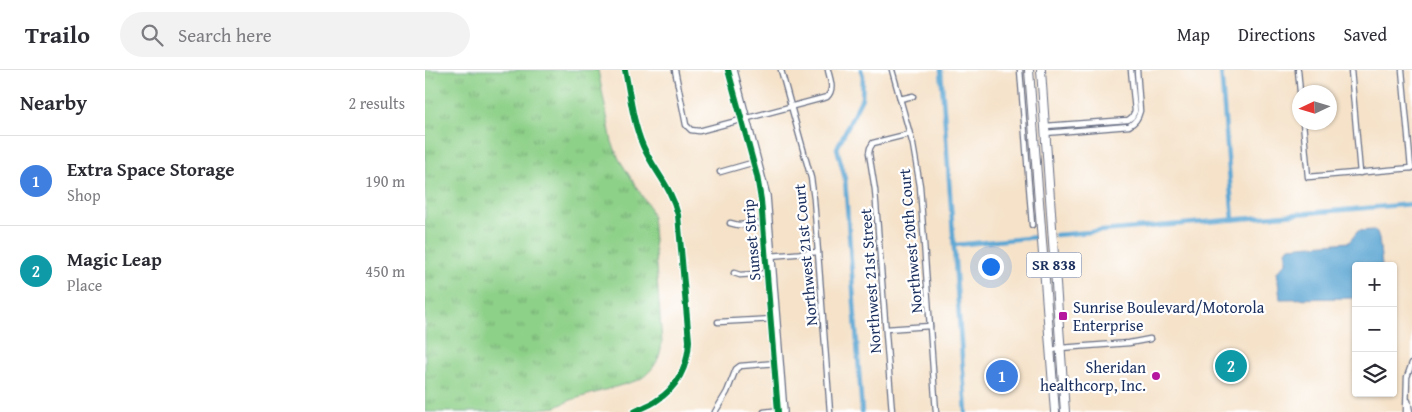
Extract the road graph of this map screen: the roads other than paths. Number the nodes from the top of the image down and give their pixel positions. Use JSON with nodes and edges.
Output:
{"nodes":[{"id":1,"x":625,"y":70,"type":"edge"},
{"id":2,"x":675,"y":70,"type":"edge"},
{"id":3,"x":728,"y":70,"type":"edge"},
{"id":4,"x":734,"y":70,"type":"edge"},
{"id":5,"x":781,"y":70,"type":"edge"},
{"id":6,"x":828,"y":70,"type":"edge"},
{"id":7,"x":892,"y":70,"type":"edge"},
{"id":8,"x":1020,"y":70,"type":"edge"},
{"id":9,"x":1029,"y":70,"type":"edge"},
{"id":10,"x":1041,"y":70,"type":"edge"},
{"id":11,"x":1131,"y":70,"type":"edge"},
{"id":12,"x":1137,"y":70,"type":"edge"},
{"id":13,"x":1298,"y":70,"type":"edge"},
{"id":14,"x":1351,"y":70,"type":"edge"},
{"id":15,"x":1402,"y":70,"type":"edge"},
{"id":16,"x":1299,"y":85,"type":"edge"},
{"id":17,"x":913,"y":96,"type":"dead end"},
{"id":18,"x":900,"y":99,"type":"junction"},
{"id":19,"x":791,"y":106,"type":"junction"},
{"id":20,"x":744,"y":118,"type":"junction"},
{"id":21,"x":1025,"y":130,"type":"junction"},
{"id":22,"x":1045,"y":130,"type":"junction"},
{"id":23,"x":1304,"y":130,"type":"edge"},
{"id":24,"x":1034,"y":133,"type":"junction"},
{"id":25,"x":909,"y":134,"type":"junction"},
{"id":26,"x":1046,"y":146,"type":"junction"},
{"id":27,"x":756,"y":162,"type":"junction"},
{"id":28,"x":1411,"y":168,"type":"edge"},
{"id":29,"x":720,"y":172,"type":"dead end"},
{"id":30,"x":1360,"y":173,"type":"junction"},
{"id":31,"x":730,"y":223,"type":"dead end"},
{"id":32,"x":767,"y":223,"type":"junction"},
{"id":33,"x":1032,"y":225,"type":"dead end"},
{"id":34,"x":818,"y":252,"type":"junction"},
{"id":35,"x":769,"y":256,"type":"junction"},
{"id":36,"x":770,"y":273,"type":"junction"},
{"id":37,"x":734,"y":274,"type":"dead end"},
{"id":38,"x":774,"y":319,"type":"junction"},
{"id":39,"x":718,"y":322,"type":"dead end"},
{"id":40,"x":930,"y":326,"type":"junction"},
{"id":41,"x":886,"y":329,"type":"junction"},
{"id":42,"x":1150,"y":340,"type":"dead end"},
{"id":43,"x":1060,"y":348,"type":"junction"},
{"id":44,"x":1050,"y":351,"type":"junction"},
{"id":45,"x":777,"y":363,"type":"junction"},
{"id":46,"x":1411,"y":364,"type":"edge"},
{"id":47,"x":1407,"y":390,"type":"junction"},
{"id":48,"x":781,"y":411,"type":"edge"},
{"id":49,"x":634,"y":412,"type":"edge"},
{"id":50,"x":715,"y":412,"type":"edge"},
{"id":51,"x":764,"y":412,"type":"edge"},
{"id":52,"x":830,"y":412,"type":"edge"},
{"id":53,"x":892,"y":412,"type":"edge"},
{"id":54,"x":937,"y":412,"type":"edge"},
{"id":55,"x":1055,"y":412,"type":"edge"},
{"id":56,"x":1065,"y":412,"type":"edge"},
{"id":57,"x":1406,"y":412,"type":"edge"},
{"id":58,"x":1410,"y":412,"type":"edge"}],
"edges":[{"from":1,"to":49,"type":"street"},
{"from":2,"to":20,"type":"street"},
{"from":3,"to":20,"type":"street","name":"Sunset Strip"},
{"from":4,"to":20,"type":"street","name":"Sunset Strip"},
{"from":5,"to":19,"type":"street","name":"Northwest 21st Court"},
{"from":6,"to":19,"type":"street"},
{"from":7,"to":18,"type":"street","name":"Northwest 20th Court"},
{"from":8,"to":21,"type":"street"},
{"from":9,"to":24,"type":"highway","number":"SR 838"},
{"from":10,"to":22,"type":"highway","number":"SR 838"},
{"from":11,"to":22,"type":"street"},
{"from":12,"to":22,"type":"street"},
{"from":13,"to":16,"type":"street"},
{"from":14,"to":30,"type":"street"},
{"from":15,"to":28,"type":"street"},
{"from":17,"to":18,"type":"street"},
{"from":18,"to":25,"type":"street","name":"Northwest 20th Court"},
{"from":19,"to":20,"type":"street"},
{"from":19,"to":34,"type":"street","name":"Northwest 21st Court"},
{"from":20,"to":27,"type":"street","name":"Sunset Strip"},
{"from":21,"to":24,"type":"street"},
{"from":21,"to":33,"type":"street"},
{"from":22,"to":26,"type":"highway","number":"SR 838"},
{"from":23,"to":30,"type":"street"},
{"from":24,"to":26,"type":"highway"},
{"from":24,"to":44,"type":"highway","number":"SR 838"},
{"from":25,"to":40,"type":"street","name":"Northwest 20th Court"},
{"from":25,"to":41,"type":"street","name":"Northwest 21st Street"},
{"from":26,"to":43,"type":"highway","number":"SR 838"},
{"from":27,"to":29,"type":"street"},
{"from":27,"to":32,"type":"street","name":"Sunset Strip"},
{"from":28,"to":30,"type":"street"},
{"from":31,"to":32,"type":"street"},
{"from":32,"to":35,"type":"street","name":"Sunset Strip"},
{"from":34,"to":35,"type":"street"},
{"from":34,"to":52,"type":"street","name":"Northwest 21st Court"},
{"from":35,"to":36,"type":"street","name":"Sunset Strip"},
{"from":36,"to":37,"type":"street"},
{"from":36,"to":38,"type":"street","name":"Sunset Strip"},
{"from":38,"to":39,"type":"street"},
{"from":38,"to":45,"type":"street","name":"Sunset Strip"},
{"from":40,"to":41,"type":"street"},
{"from":40,"to":54,"type":"street","name":"Northwest 20th Court"},
{"from":41,"to":53,"type":"street","name":"Northwest 21st Street"},
{"from":42,"to":43,"type":"street"},
{"from":43,"to":44,"type":"street"},
{"from":43,"to":56,"type":"highway","number":"SR 838"},
{"from":44,"to":55,"type":"highway","number":"SR 838"},
{"from":45,"to":48,"type":"street","name":"Sunset Strip"},
{"from":45,"to":50,"type":"street"},
{"from":46,"to":47,"type":"street"},
{"from":47,"to":57,"type":"street"},
{"from":47,"to":58,"type":"street"},
{"from":48,"to":51,"type":"street"}]}
